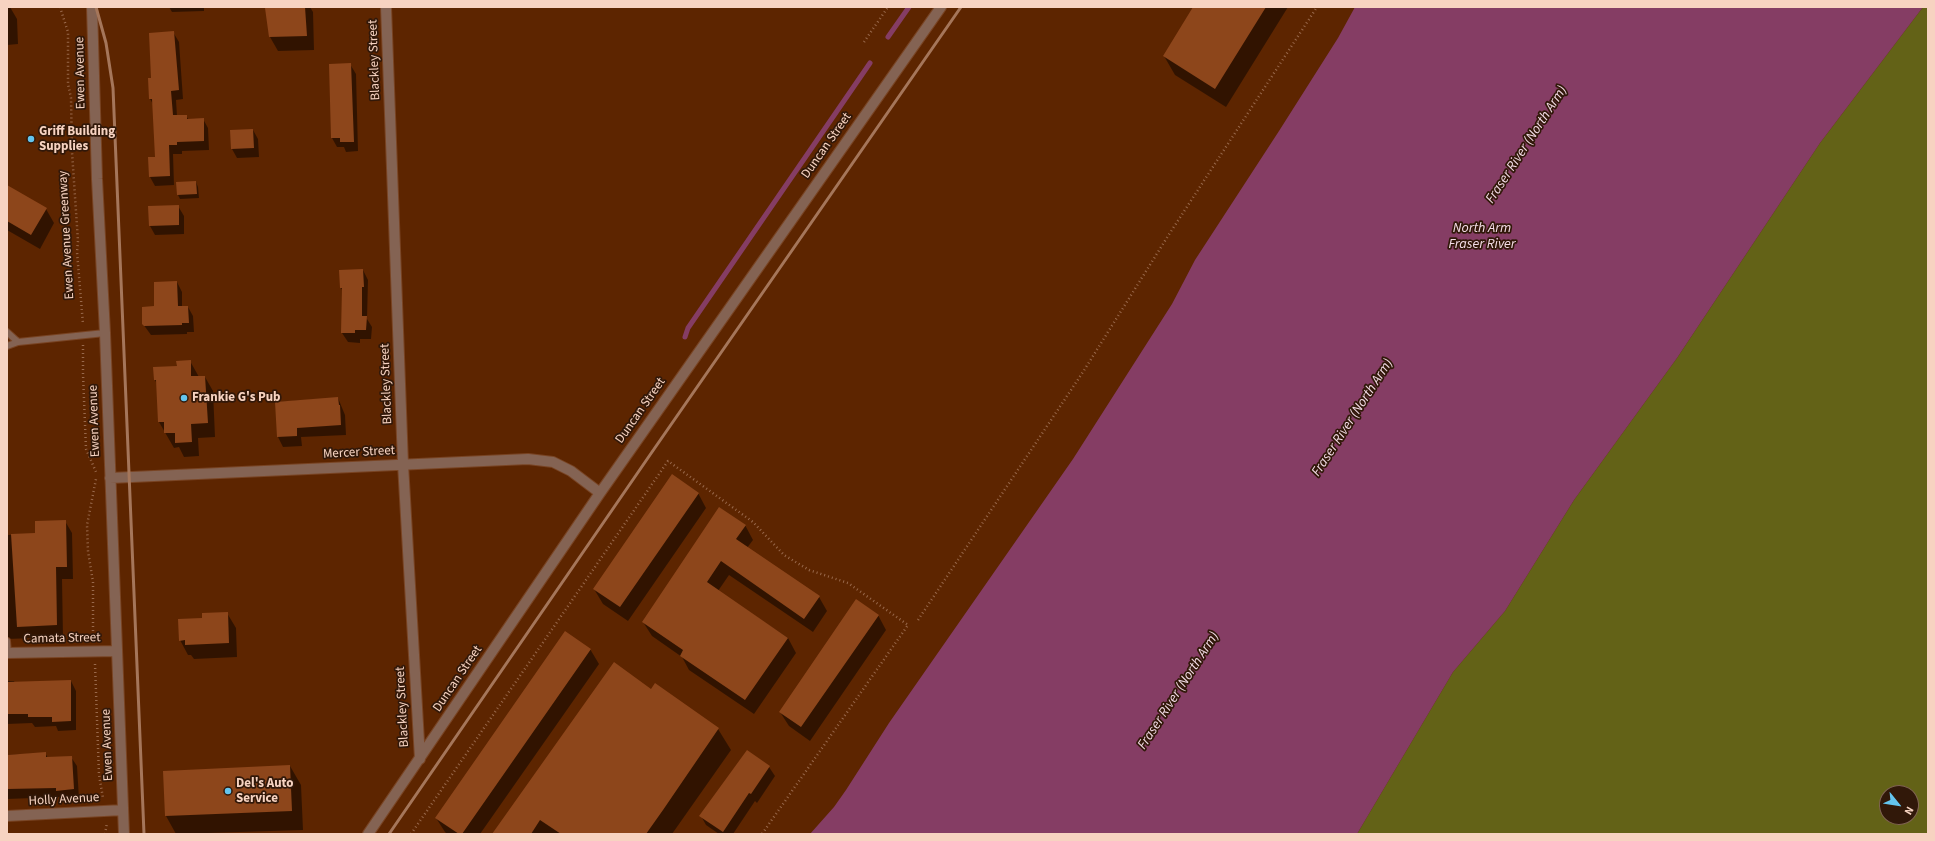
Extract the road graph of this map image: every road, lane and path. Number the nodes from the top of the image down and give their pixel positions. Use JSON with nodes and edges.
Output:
{"nodes":[{"id":1,"x":60,"y":7,"type":"edge"},
{"id":2,"x":92,"y":7,"type":"edge"},
{"id":3,"x":386,"y":7,"type":"edge"},
{"id":4,"x":888,"y":7,"type":"edge"},
{"id":5,"x":941,"y":7,"type":"edge"},
{"id":6,"x":1317,"y":7,"type":"edge"},
{"id":7,"x":864,"y":42,"type":"dead end"},
{"id":8,"x":82,"y":319,"type":"dead end"},
{"id":9,"x":7,"y":332,"type":"edge"},
{"id":10,"x":105,"y":333,"type":"junction"},
{"id":11,"x":18,"y":342,"type":"junction"},
{"id":12,"x":7,"y":346,"type":"edge"},
{"id":13,"x":84,"y":350,"type":"dead end"},
{"id":14,"x":403,"y":464,"type":"junction"},
{"id":15,"x":110,"y":478,"type":"junction"},
{"id":16,"x":600,"y":493,"type":"junction"},
{"id":17,"x":918,"y":620,"type":"dead end"},
{"id":18,"x":7,"y":640,"type":"edge"},
{"id":19,"x":94,"y":642,"type":"dead end"},
{"id":20,"x":117,"y":651,"type":"junction"},
{"id":21,"x":7,"y":653,"type":"edge"},
{"id":22,"x":95,"y":660,"type":"dead end"},
{"id":23,"x":420,"y":759,"type":"junction"},
{"id":24,"x":104,"y":801,"type":"dead end"},
{"id":25,"x":123,"y":810,"type":"junction"},
{"id":26,"x":7,"y":816,"type":"edge"},
{"id":27,"x":107,"y":822,"type":"dead end"},
{"id":28,"x":105,"y":834,"type":"edge"},
{"id":29,"x":124,"y":834,"type":"edge"},
{"id":30,"x":368,"y":834,"type":"edge"},
{"id":31,"x":411,"y":834,"type":"edge"},
{"id":32,"x":762,"y":834,"type":"edge"}],
"edges":[{"from":1,"to":8,"type":"path","name":"Ewen Avenue Greenway"},
{"from":2,"to":10,"type":"street","name":"Ewen Avenue"},
{"from":3,"to":14,"type":"street","name":"Blackley Street"},
{"from":4,"to":7,"type":"path"},
{"from":5,"to":16,"type":"street","name":"Duncan Street"},
{"from":6,"to":17,"type":"path"},
{"from":9,"to":11,"type":"lane"},
{"from":10,"to":11,"type":"lane"},
{"from":10,"to":15,"type":"street","name":"Ewen Avenue"},
{"from":11,"to":12,"type":"lane"},
{"from":13,"to":19,"type":"path"},
{"from":14,"to":15,"type":"street","name":"Mercer Street"},
{"from":14,"to":16,"type":"street","name":"Mercer Street"},
{"from":14,"to":23,"type":"street","name":"Blackley Street"},
{"from":15,"to":20,"type":"street","name":"Ewen Avenue"},
{"from":16,"to":23,"type":"street","name":"Duncan Street"},
{"from":18,"to":21,"type":"lane"},
{"from":20,"to":21,"type":"street","name":"Camata Street"},
{"from":20,"to":25,"type":"street","name":"Ewen Avenue"},
{"from":22,"to":24,"type":"path"},
{"from":23,"to":30,"type":"street","name":"Duncan Street"},
{"from":25,"to":26,"type":"street","name":"Holly Avenue"},
{"from":25,"to":29,"type":"street","name":"Ewen Avenue"},
{"from":27,"to":28,"type":"path"},
{"from":31,"to":32,"type":"path"}]}
